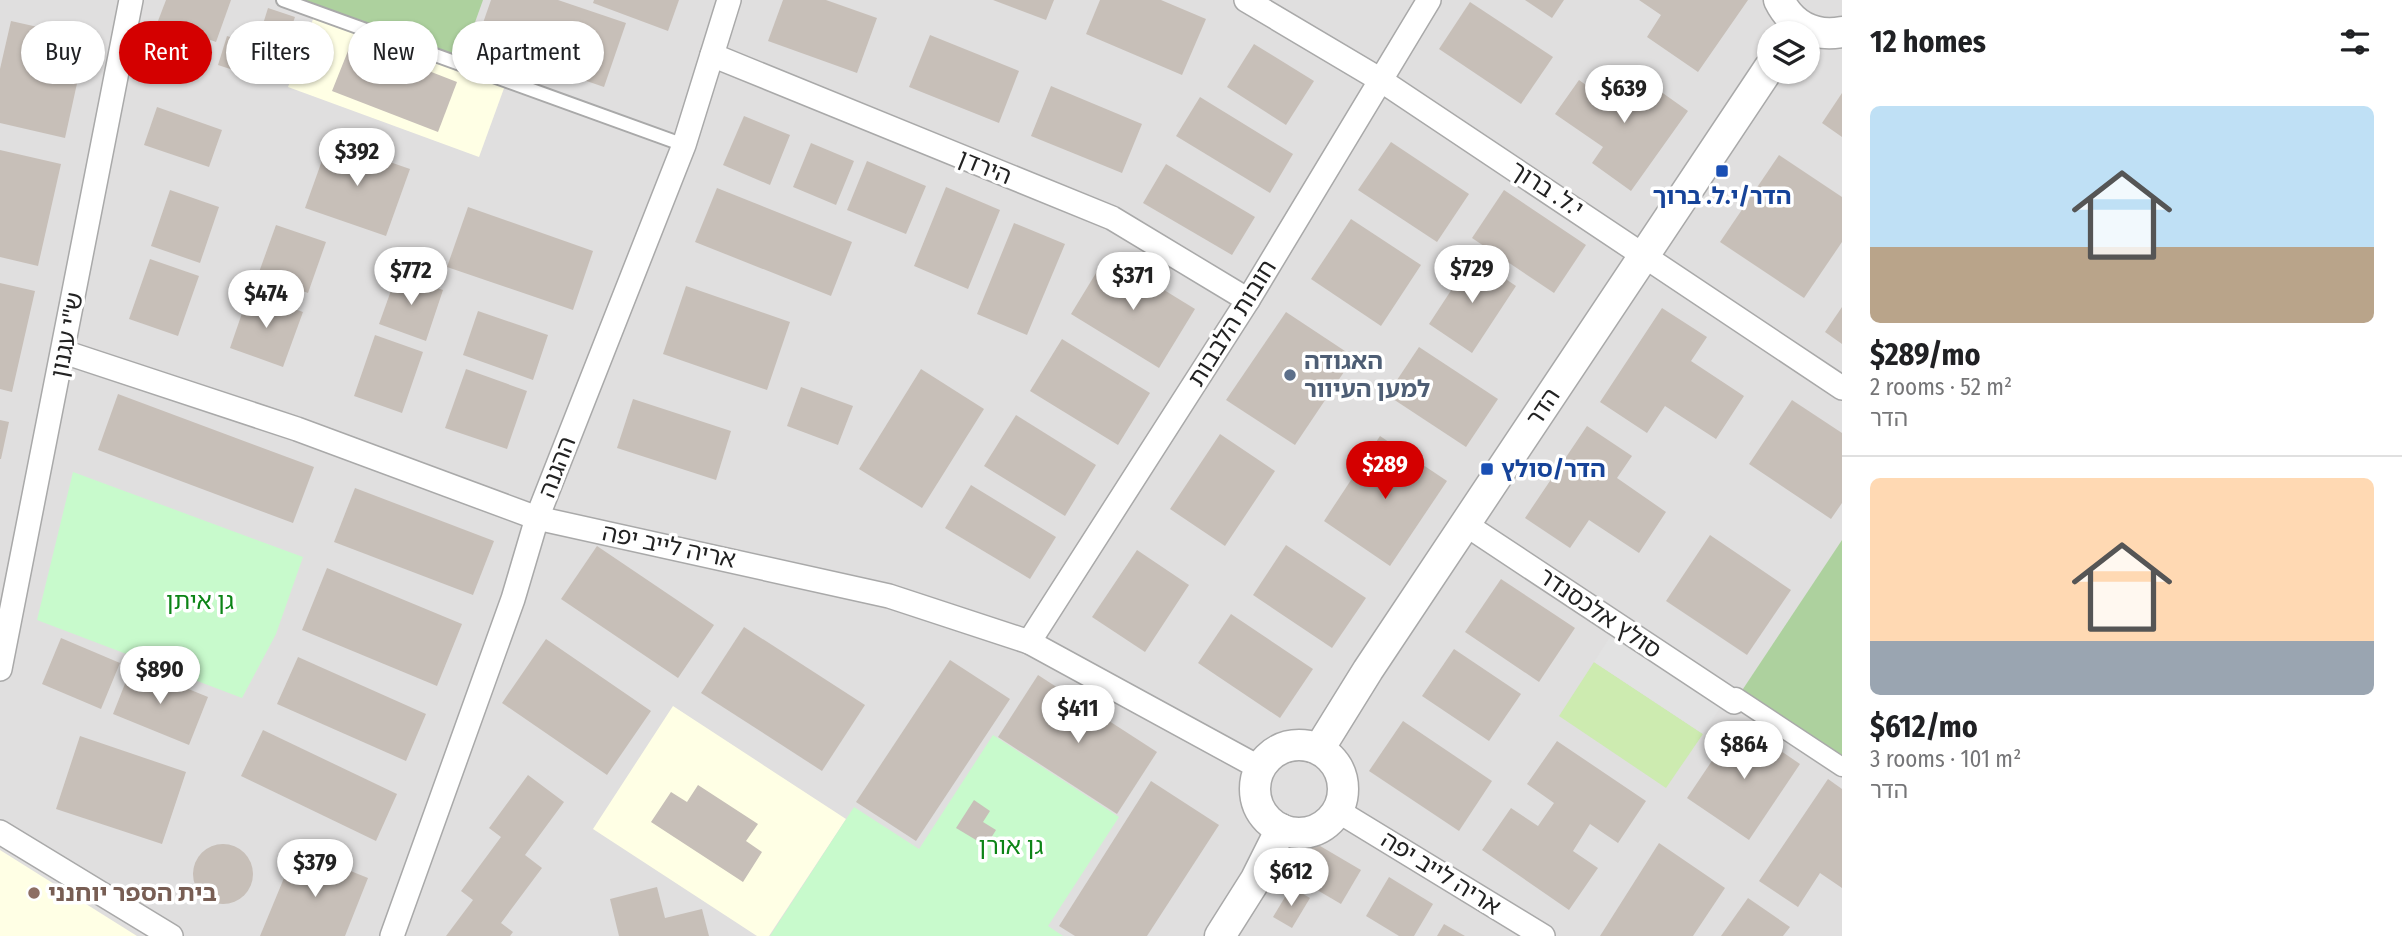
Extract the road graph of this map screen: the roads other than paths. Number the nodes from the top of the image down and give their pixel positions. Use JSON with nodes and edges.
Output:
{"nodes":[{"id":1,"x":131,"y":0,"type":"edge"},
{"id":2,"x":283,"y":0,"type":"edge"},
{"id":3,"x":729,"y":0,"type":"edge"},
{"id":4,"x":1246,"y":0,"type":"edge"},
{"id":5,"x":1429,"y":0,"type":"edge"},
{"id":6,"x":1779,"y":0,"type":"edge"},
{"id":7,"x":1791,"y":21,"type":"edge"},
{"id":8,"x":1842,"y":32,"type":"edge"},
{"id":9,"x":1820,"y":33,"type":"edge"},
{"id":10,"x":712,"y":55,"type":"junction"},
{"id":11,"x":1379,"y":79,"type":"junction"},
{"id":12,"x":1758,"y":84,"type":"edge"},
{"id":13,"x":684,"y":145,"type":"junction"},
{"id":14,"x":1645,"y":253,"type":"junction"},
{"id":15,"x":1248,"y":300,"type":"junction"},
{"id":16,"x":64,"y":352,"type":"junction"},
{"id":17,"x":1842,"y":388,"type":"edge"},
{"id":18,"x":537,"y":518,"type":"junction"},
{"id":19,"x":1465,"y":524,"type":"junction"},
{"id":20,"x":1029,"y":642,"type":"junction"},
{"id":21,"x":0,"y":669,"type":"edge"},
{"id":22,"x":1734,"y":702,"type":"joint"},
{"id":23,"x":1319,"y":749,"type":"junction"},
{"id":24,"x":1842,"y":767,"type":"edge"},
{"id":25,"x":1260,"y":768,"type":"junction"},
{"id":26,"x":1338,"y":811,"type":"junction"},
{"id":27,"x":1281,"y":829,"type":"junction"},
{"id":28,"x":0,"y":832,"type":"edge"},
{"id":29,"x":170,"y":936,"type":"edge"},
{"id":30,"x":392,"y":936,"type":"edge"},
{"id":31,"x":1220,"y":936,"type":"edge"},
{"id":32,"x":1543,"y":936,"type":"edge"}],
"edges":[{"from":1,"to":16,"type":"street","name":"ש\"י עגנון"},
{"from":2,"to":13,"type":"lane"},
{"from":3,"to":10,"type":"street","name":"ההגנה"},
{"from":4,"to":11,"type":"street","name":"י.ל. ברוך"},
{"from":5,"to":11,"type":"street","name":"חובות הלבבות"},
{"from":6,"to":7,"type":"street"},
{"from":8,"to":9,"type":"street"},
{"from":10,"to":13,"type":"street","name":"ההגנה"},
{"from":10,"to":15,"type":"street","name":"הירדן"},
{"from":11,"to":14,"type":"street","name":"י.ל. ברוך"},
{"from":11,"to":15,"type":"street","name":"חובות הלבבות"},
{"from":12,"to":14,"type":"street","name":"הדר"},
{"from":13,"to":18,"type":"street","name":"ההגנה"},
{"from":14,"to":17,"type":"street","name":"י.ל. ברוך"},
{"from":14,"to":19,"type":"street","name":"הדר"},
{"from":15,"to":20,"type":"street","name":"חובות הלבבות"},
{"from":16,"to":18,"type":"street","name":"אריה לייב יפה"},
{"from":16,"to":21,"type":"street","name":"ש\"י עגנון"},
{"from":18,"to":20,"type":"street","name":"אריה לייב יפה"},
{"from":18,"to":30,"type":"street","name":"ההגנה"},
{"from":19,"to":22,"type":"street","name":"סולץ אלכסנדר"},
{"from":19,"to":23,"type":"street","name":"הדר"},
{"from":20,"to":25,"type":"street","name":"אריה לייב יפה"},
{"from":22,"to":24,"type":"street"},
{"from":23,"to":25,"type":"street"},
{"from":23,"to":26,"type":"street"},
{"from":25,"to":27,"type":"street"},
{"from":26,"to":27,"type":"street"},
{"from":26,"to":32,"type":"street","name":"אריה לייב יפה"},
{"from":27,"to":31,"type":"street"},
{"from":28,"to":29,"type":"street"}]}
